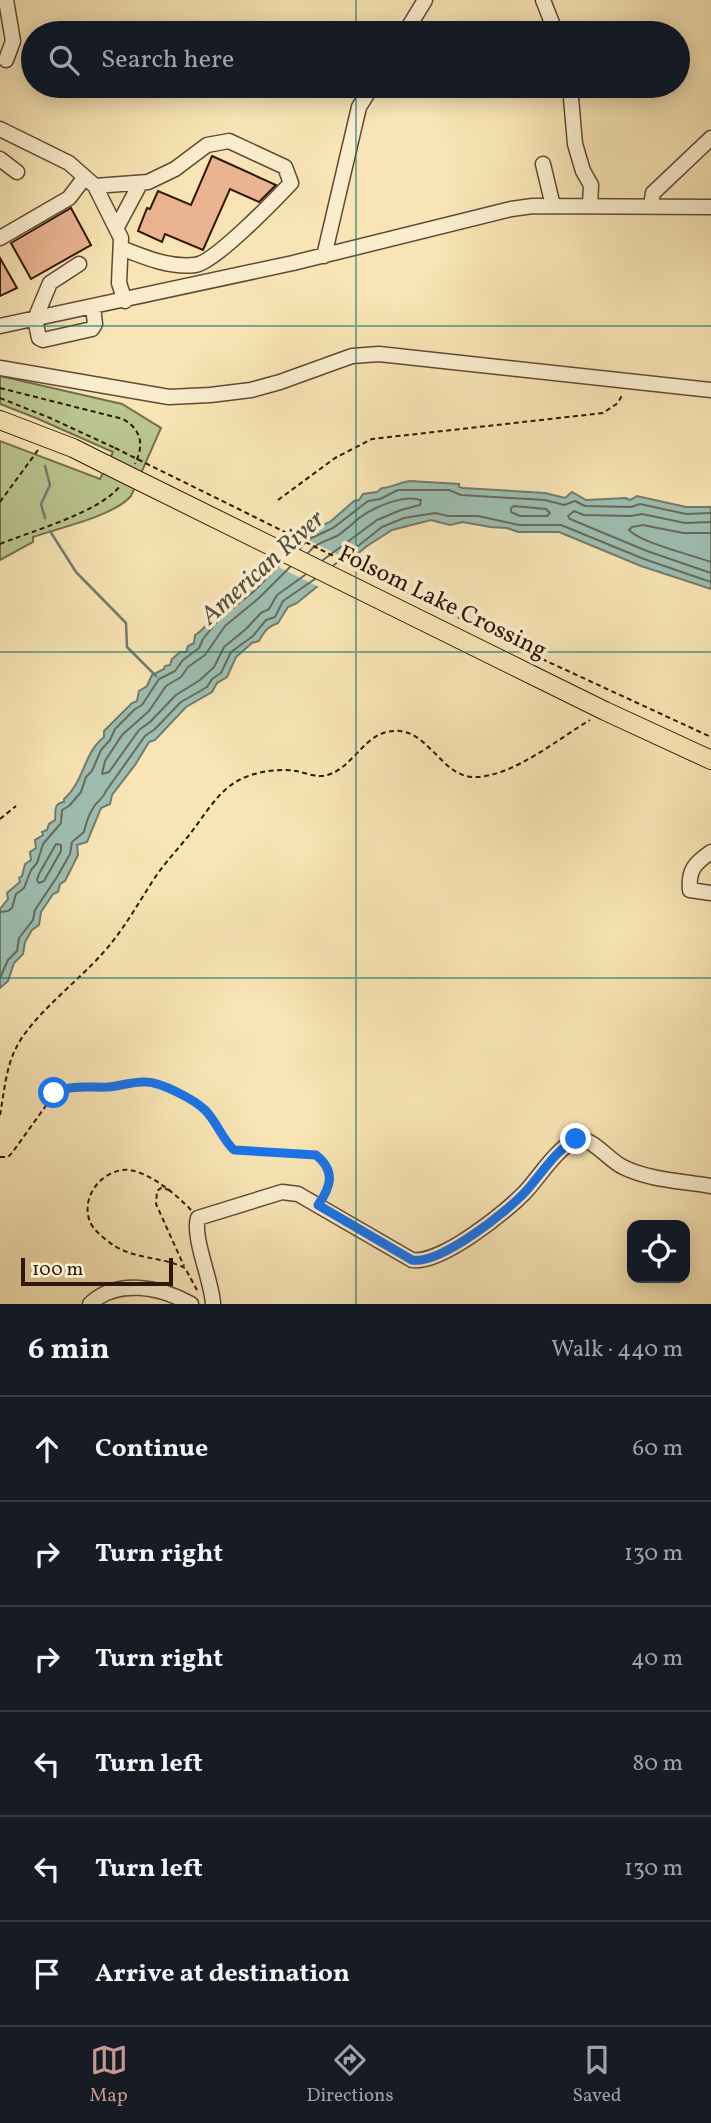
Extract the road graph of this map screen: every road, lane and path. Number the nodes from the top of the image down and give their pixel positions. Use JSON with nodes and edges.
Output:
{"nodes":[{"id":1,"x":6,"y":0,"type":"edge"},
{"id":2,"x":425,"y":0,"type":"edge"},
{"id":3,"x":543,"y":0,"type":"edge"},
{"id":4,"x":412,"y":21,"type":"edge"},
{"id":5,"x":551,"y":21,"type":"edge"},
{"id":6,"x":6,"y":60,"type":"dead end"},
{"id":7,"x":365,"y":98,"type":"edge"},
{"id":8,"x":571,"y":98,"type":"edge"},
{"id":9,"x":0,"y":129,"type":"edge"},
{"id":10,"x":711,"y":138,"type":"edge"},
{"id":11,"x":0,"y":159,"type":"edge"},
{"id":12,"x":543,"y":164,"type":"dead end"},
{"id":13,"x":17,"y":172,"type":"dead end"},
{"id":14,"x":90,"y":182,"type":"junction"},
{"id":15,"x":140,"y":184,"type":"junction"},
{"id":16,"x":554,"y":206,"type":"junction"},
{"id":17,"x":590,"y":206,"type":"junction"},
{"id":18,"x":651,"y":206,"type":"junction"},
{"id":19,"x":711,"y":207,"type":"edge"},
{"id":20,"x":117,"y":227,"type":"junction"},
{"id":21,"x":0,"y":238,"type":"edge"},
{"id":22,"x":121,"y":248,"type":"junction"},
{"id":23,"x":324,"y":256,"type":"junction"},
{"id":24,"x":79,"y":264,"type":"dead end"},
{"id":25,"x":125,"y":301,"type":"junction"},
{"id":26,"x":93,"y":307,"type":"junction"},
{"id":27,"x":35,"y":319,"type":"junction"},
{"id":28,"x":0,"y":326,"type":"edge"},
{"id":29,"x":0,"y":368,"type":"edge"},
{"id":30,"x":626,"y":380,"type":"junction"},
{"id":31,"x":711,"y":390,"type":"edge"},
{"id":32,"x":0,"y":398,"type":"edge"},
{"id":33,"x":0,"y":420,"type":"edge"},
{"id":34,"x":38,"y":450,"type":"dead end"},
{"id":35,"x":278,"y":500,"type":"dead end"},
{"id":36,"x":0,"y":502,"type":"edge"},
{"id":37,"x":605,"y":711,"type":"junction"},
{"id":38,"x":711,"y":737,"type":"edge"},
{"id":39,"x":711,"y":760,"type":"edge"},
{"id":40,"x":16,"y":806,"type":"dead end"},
{"id":41,"x":0,"y":819,"type":"edge"},
{"id":42,"x":711,"y":852,"type":"edge"},
{"id":43,"x":711,"y":892,"type":"edge"},
{"id":44,"x":0,"y":1115,"type":"edge"},
{"id":45,"x":0,"y":1157,"type":"edge"},
{"id":46,"x":711,"y":1186,"type":"edge"},
{"id":47,"x":174,"y":1191,"type":"junction"},
{"id":48,"x":318,"y":1205,"type":"junction"},
{"id":49,"x":198,"y":1218,"type":"junction"},
{"id":50,"x":185,"y":1269,"type":"junction"},
{"id":51,"x":195,"y":1299,"type":"edge"},
{"id":52,"x":90,"y":1304,"type":"edge"},
{"id":53,"x":213,"y":1304,"type":"edge"}],
"edges":[{"from":1,"to":6,"type":"street"},
{"from":2,"to":4,"type":"street"},
{"from":3,"to":5,"type":"street"},
{"from":7,"to":23,"type":"street"},
{"from":8,"to":17,"type":"street"},
{"from":9,"to":14,"type":"street"},
{"from":10,"to":18,"type":"street"},
{"from":11,"to":13,"type":"street"},
{"from":12,"to":16,"type":"street"},
{"from":14,"to":15,"type":"street"},
{"from":14,"to":20,"type":"street"},
{"from":14,"to":21,"type":"street"},
{"from":15,"to":20,"type":"street"},
{"from":15,"to":22,"type":"street"},
{"from":16,"to":17,"type":"street"},
{"from":16,"to":23,"type":"street"},
{"from":17,"to":18,"type":"street"},
{"from":18,"to":19,"type":"street"},
{"from":20,"to":22,"type":"street"},
{"from":22,"to":25,"type":"street"},
{"from":23,"to":25,"type":"street"},
{"from":24,"to":27,"type":"street"},
{"from":25,"to":26,"type":"street"},
{"from":26,"to":27,"type":"street"},
{"from":26,"to":27,"type":"street"},
{"from":27,"to":28,"type":"street"},
{"from":29,"to":30,"type":"street"},
{"from":30,"to":31,"type":"street"},
{"from":30,"to":35,"type":"path"},
{"from":32,"to":38,"type":"path","bridge":true},
{"from":33,"to":37,"type":"main road","name":"Folsom Lake Crossing","bridge":true},
{"from":34,"to":36,"type":"path"},
{"from":37,"to":39,"type":"main road","name":"Folsom Lake Crossing"},
{"from":37,"to":44,"type":"path"},
{"from":40,"to":41,"type":"path"},
{"from":42,"to":43,"type":"street"},
{"from":45,"to":48,"type":"path"},
{"from":46,"to":48,"type":"street"},
{"from":47,"to":49,"type":"path"},
{"from":47,"to":50,"type":"path"},
{"from":47,"to":50,"type":"path"},
{"from":48,"to":49,"type":"street"},
{"from":49,"to":53,"type":"street"},
{"from":50,"to":51,"type":"path"},
{"from":51,"to":52,"type":"street"}]}
